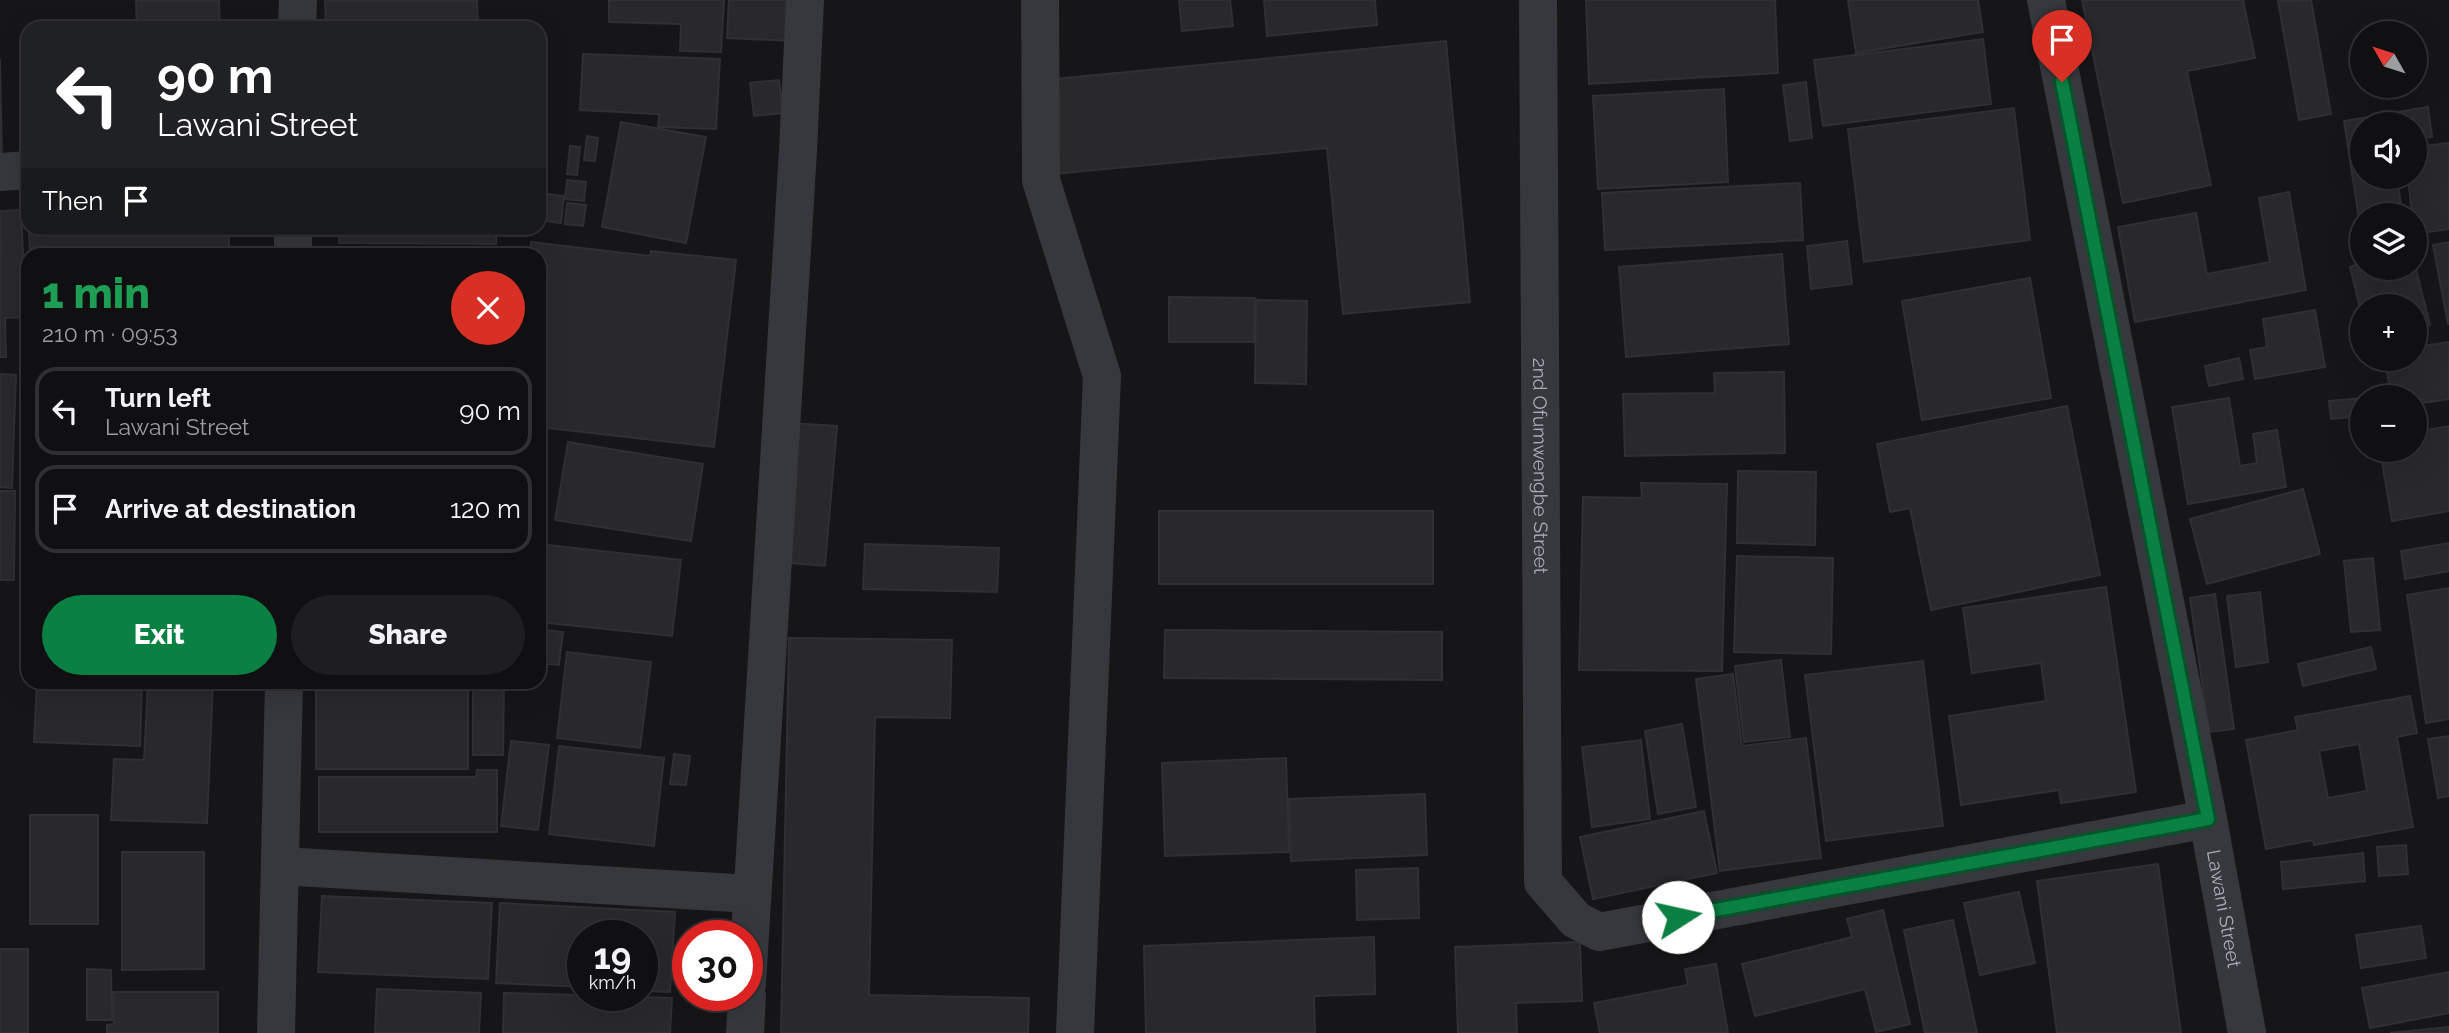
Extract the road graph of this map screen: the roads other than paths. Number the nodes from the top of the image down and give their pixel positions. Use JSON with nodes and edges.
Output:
{"nodes":[{"id":1,"x":298,"y":0,"type":"edge"},
{"id":2,"x":805,"y":0,"type":"edge"},
{"id":3,"x":1040,"y":0,"type":"edge"},
{"id":4,"x":1538,"y":0,"type":"edge"},
{"id":5,"x":2046,"y":0,"type":"edge"},
{"id":6,"x":297,"y":21,"type":"edge"},
{"id":7,"x":21,"y":170,"type":"edge"},
{"id":8,"x":0,"y":172,"type":"edge"},
{"id":9,"x":284,"y":689,"type":"edge"},
{"id":10,"x":2208,"y":819,"type":"junction"},
{"id":11,"x":281,"y":866,"type":"junction"},
{"id":12,"x":751,"y":894,"type":"junction"},
{"id":13,"x":750,"y":920,"type":"edge"},
{"id":14,"x":746,"y":1011,"type":"edge"},
{"id":15,"x":276,"y":1033,"type":"edge"},
{"id":16,"x":745,"y":1033,"type":"edge"},
{"id":17,"x":1075,"y":1033,"type":"edge"},
{"id":18,"x":2248,"y":1033,"type":"edge"}],
"edges":[{"from":1,"to":6,"type":"street"},
{"from":2,"to":12,"type":"street"},
{"from":3,"to":17,"type":"street"},
{"from":4,"to":10,"type":"street","name":"2nd Ofumwengbe Street"},
{"from":5,"to":10,"type":"street","name":"Lawani Street"},
{"from":7,"to":8,"type":"street"},
{"from":9,"to":11,"type":"street"},
{"from":10,"to":18,"type":"street","name":"Lawani Street"},
{"from":11,"to":12,"type":"street"},
{"from":11,"to":15,"type":"street"},
{"from":12,"to":13,"type":"street"},
{"from":14,"to":16,"type":"street"}]}
